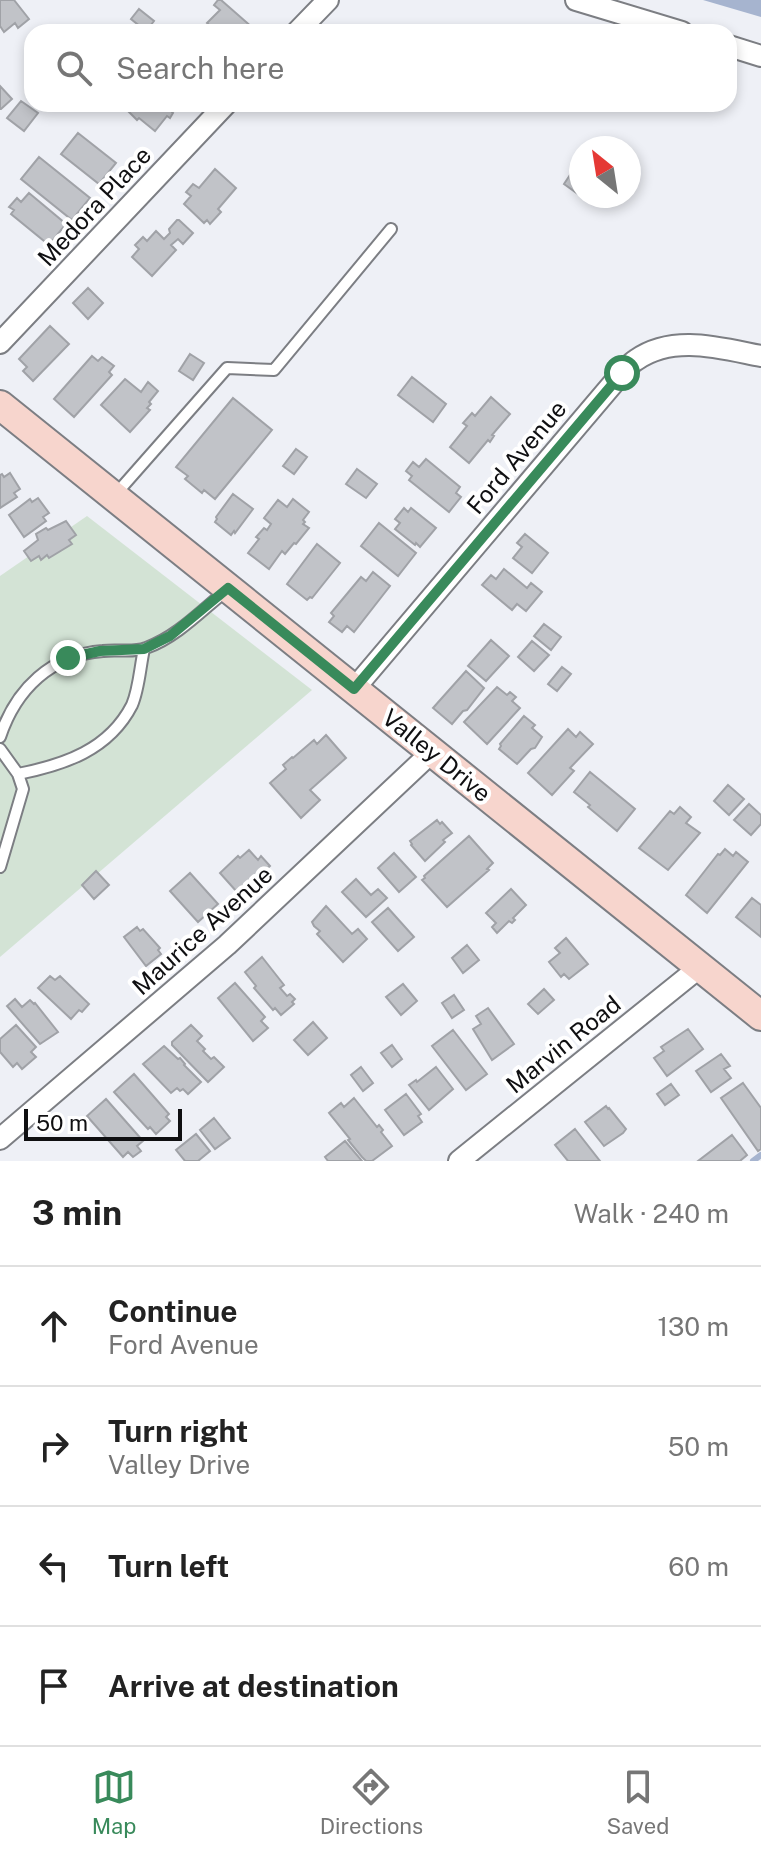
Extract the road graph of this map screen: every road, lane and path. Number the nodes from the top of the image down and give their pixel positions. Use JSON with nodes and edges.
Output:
{"nodes":[{"id":1,"x":328,"y":0,"type":"edge"},
{"id":2,"x":576,"y":0,"type":"edge"},
{"id":3,"x":305,"y":24,"type":"edge"},
{"id":4,"x":656,"y":24,"type":"edge"},
{"id":5,"x":737,"y":48,"type":"edge"},
{"id":6,"x":761,"y":56,"type":"edge"},
{"id":7,"x":218,"y":112,"type":"edge"},
{"id":8,"x":391,"y":229,"type":"dead end"},
{"id":9,"x":0,"y":343,"type":"edge"},
{"id":10,"x":761,"y":356,"type":"edge"},
{"id":11,"x":0,"y":405,"type":"edge"},
{"id":12,"x":114,"y":497,"type":"junction"},
{"id":13,"x":228,"y":588,"type":"junction"},
{"id":14,"x":144,"y":649,"type":"junction"},
{"id":15,"x":354,"y":689,"type":"junction"},
{"id":16,"x":0,"y":737,"type":"edge"},
{"id":17,"x":0,"y":749,"type":"edge"},
{"id":18,"x":432,"y":752,"type":"junction"},
{"id":19,"x":18,"y":774,"type":"junction"},
{"id":20,"x":0,"y":867,"type":"edge"},
{"id":21,"x":700,"y":967,"type":"junction"},
{"id":22,"x":761,"y":1016,"type":"edge"},
{"id":23,"x":0,"y":1139,"type":"edge"},
{"id":24,"x":459,"y":1161,"type":"edge"}],
"edges":[{"from":1,"to":3,"type":"street"},
{"from":2,"to":4,"type":"street"},
{"from":5,"to":6,"type":"street"},
{"from":7,"to":9,"type":"street","name":"Medora Place"},
{"from":8,"to":12,"type":"lane"},
{"from":10,"to":15,"type":"street","name":"Ford Avenue"},
{"from":11,"to":12,"type":"main road","name":"Valley Drive"},
{"from":12,"to":13,"type":"main road","name":"Valley Drive"},
{"from":13,"to":14,"type":"lane"},
{"from":13,"to":15,"type":"main road","name":"Valley Drive"},
{"from":14,"to":16,"type":"lane"},
{"from":14,"to":19,"type":"lane"},
{"from":15,"to":18,"type":"main road","name":"Valley Drive"},
{"from":17,"to":19,"type":"lane"},
{"from":18,"to":21,"type":"main road","name":"Valley Drive"},
{"from":18,"to":23,"type":"street","name":"Maurice Avenue"},
{"from":19,"to":20,"type":"lane"},
{"from":21,"to":22,"type":"main road","name":"Valley Drive"},
{"from":21,"to":24,"type":"street","name":"Marvin Road"}]}
